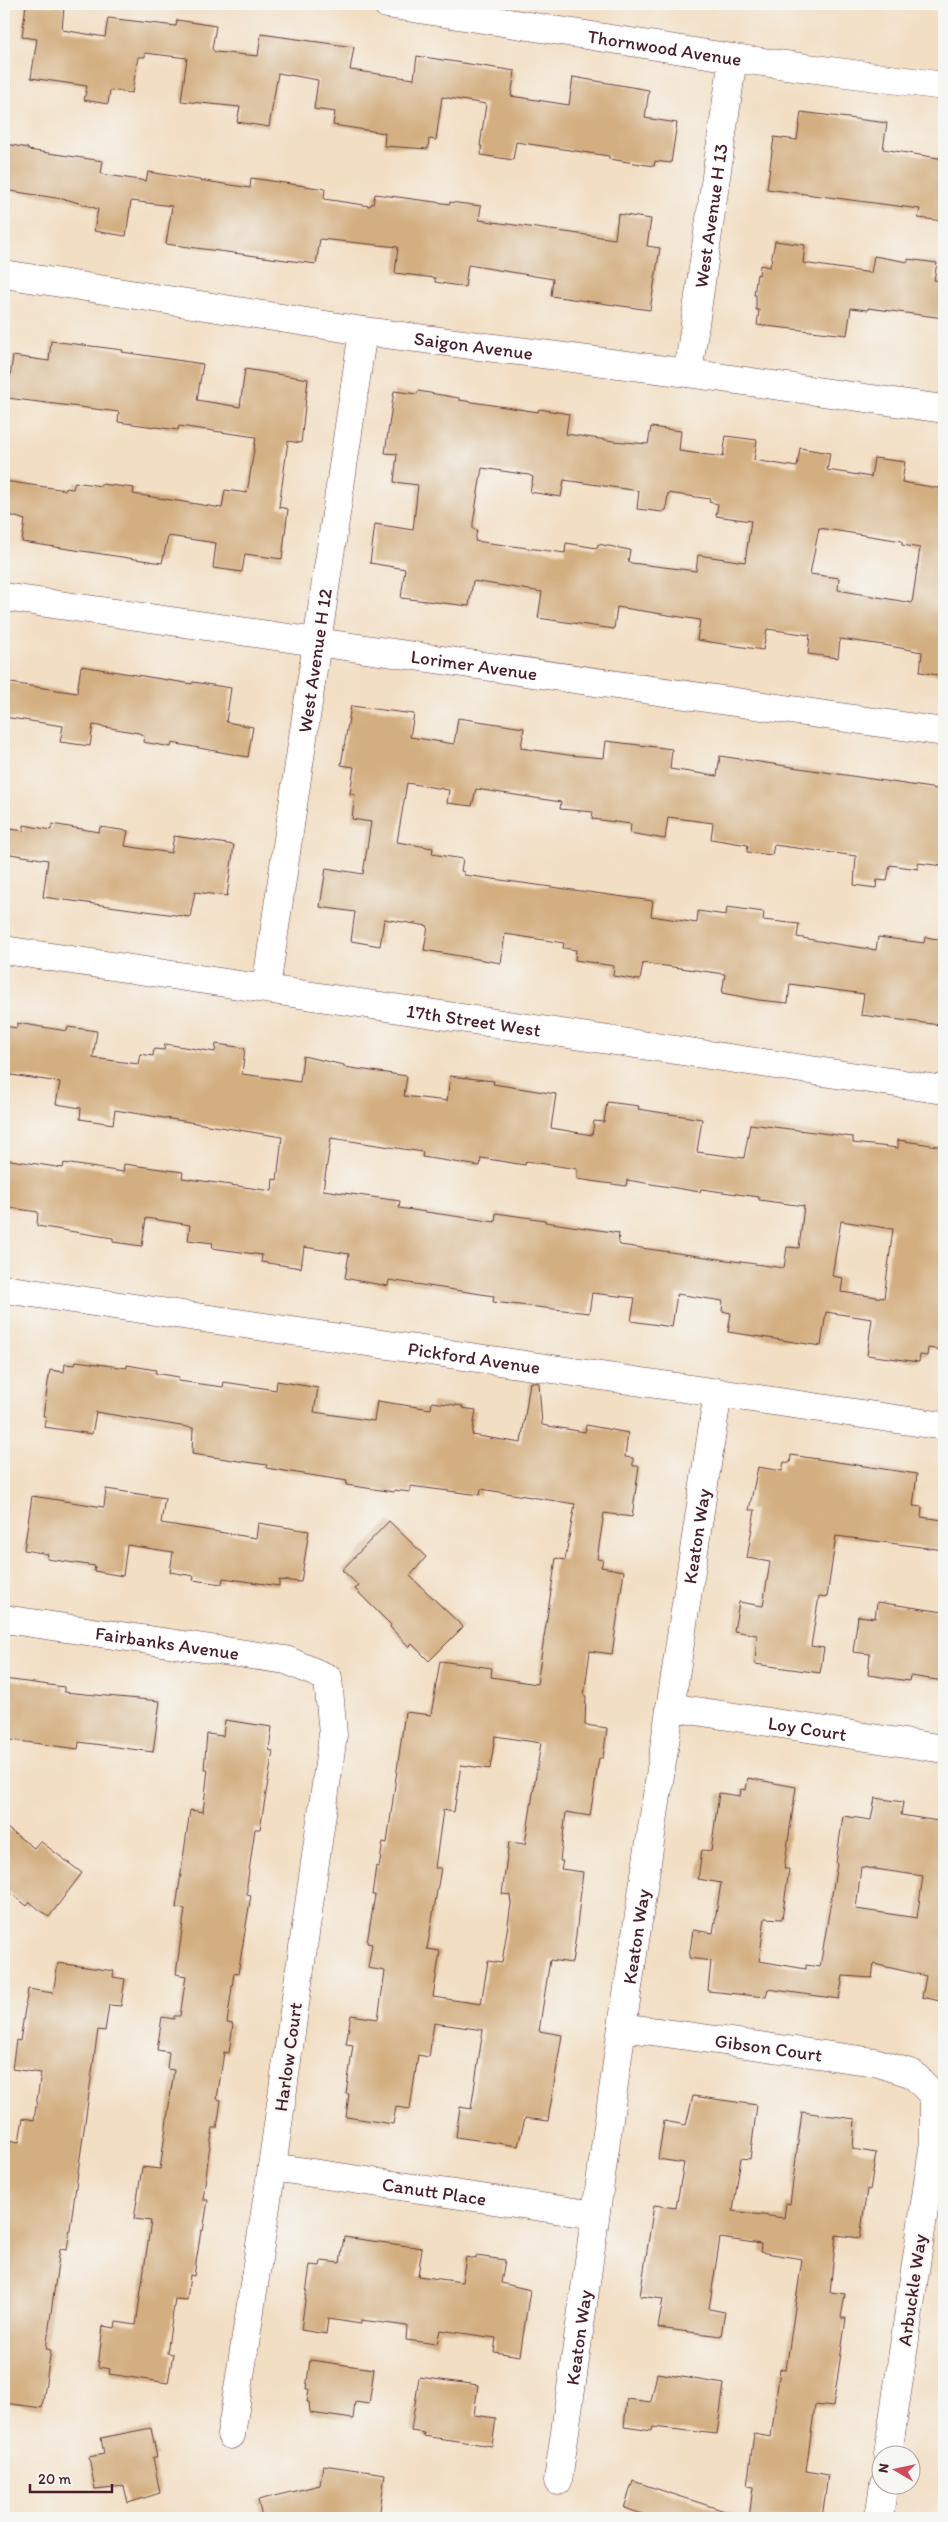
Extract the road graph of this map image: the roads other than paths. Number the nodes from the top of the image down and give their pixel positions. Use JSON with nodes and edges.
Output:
{"nodes":[{"id":1,"x":388,"y":4,"type":"edge"},
{"id":2,"x":734,"y":58,"type":"junction"},
{"id":3,"x":944,"y":86,"type":"edge"},
{"id":4,"x":4,"y":274,"type":"edge"},
{"id":5,"x":363,"y":332,"type":"junction"},
{"id":6,"x":688,"y":373,"type":"junction"},
{"id":7,"x":944,"y":410,"type":"edge"},
{"id":8,"x":4,"y":597,"type":"edge"},
{"id":9,"x":316,"y":641,"type":"junction"},
{"id":10,"x":944,"y":732,"type":"edge"},
{"id":11,"x":4,"y":950,"type":"edge"},
{"id":12,"x":266,"y":988,"type":"junction"},
{"id":13,"x":944,"y":1090,"type":"edge"},
{"id":14,"x":4,"y":1289,"type":"edge"},
{"id":15,"x":718,"y":1392,"type":"junction"},
{"id":16,"x":944,"y":1426,"type":"edge"},
{"id":17,"x":4,"y":1619,"type":"edge"},
{"id":18,"x":328,"y":1678,"type":"joint"},
{"id":19,"x":670,"y":1707,"type":"junction"},
{"id":20,"x":944,"y":1749,"type":"edge"},
{"id":21,"x":622,"y":2027,"type":"junction"},
{"id":22,"x":913,"y":2074,"type":"joint"},
{"id":23,"x":272,"y":2167,"type":"junction"},
{"id":24,"x":594,"y":2215,"type":"junction"},
{"id":25,"x":231,"y":2434,"type":"dead end"},
{"id":26,"x":889,"y":2444,"type":"edge"},
{"id":27,"x":558,"y":2481,"type":"dead end"},
{"id":28,"x":883,"y":2494,"type":"edge"},
{"id":29,"x":879,"y":2518,"type":"edge"}],
"edges":[{"from":1,"to":2,"type":"street","name":"Thornwood Avenue"},
{"from":2,"to":3,"type":"street","name":"Thornwood Avenue"},
{"from":2,"to":6,"type":"street","name":"West Avenue H 13"},
{"from":4,"to":5,"type":"street","name":"Saigon Avenue"},
{"from":5,"to":6,"type":"street","name":"Saigon Avenue"},
{"from":5,"to":9,"type":"street","name":"West Avenue H 12"},
{"from":6,"to":7,"type":"street","name":"Saigon Avenue"},
{"from":8,"to":9,"type":"street","name":"Lorimer Avenue"},
{"from":9,"to":10,"type":"street","name":"Lorimer Avenue"},
{"from":9,"to":12,"type":"street","name":"West Avenue H 12"},
{"from":11,"to":12,"type":"street","name":"17th Street West"},
{"from":12,"to":13,"type":"street","name":"17th Street West"},
{"from":14,"to":15,"type":"street","name":"Pickford Avenue"},
{"from":15,"to":16,"type":"street","name":"Pickford Avenue"},
{"from":15,"to":19,"type":"street","name":"Keaton Way"},
{"from":17,"to":18,"type":"street","name":"Fairbanks Avenue"},
{"from":18,"to":23,"type":"street","name":"Harlow Court"},
{"from":19,"to":20,"type":"street","name":"Loy Court"},
{"from":19,"to":21,"type":"street","name":"Keaton Way"},
{"from":21,"to":22,"type":"street","name":"Gibson Court"},
{"from":21,"to":24,"type":"street","name":"Keaton Way"},
{"from":22,"to":26,"type":"street","name":"Arbuckle Way"},
{"from":23,"to":24,"type":"street","name":"Canutt Place"},
{"from":23,"to":25,"type":"street","name":"Harlow Court"},
{"from":24,"to":27,"type":"street","name":"Keaton Way"},
{"from":28,"to":29,"type":"street"}]}
